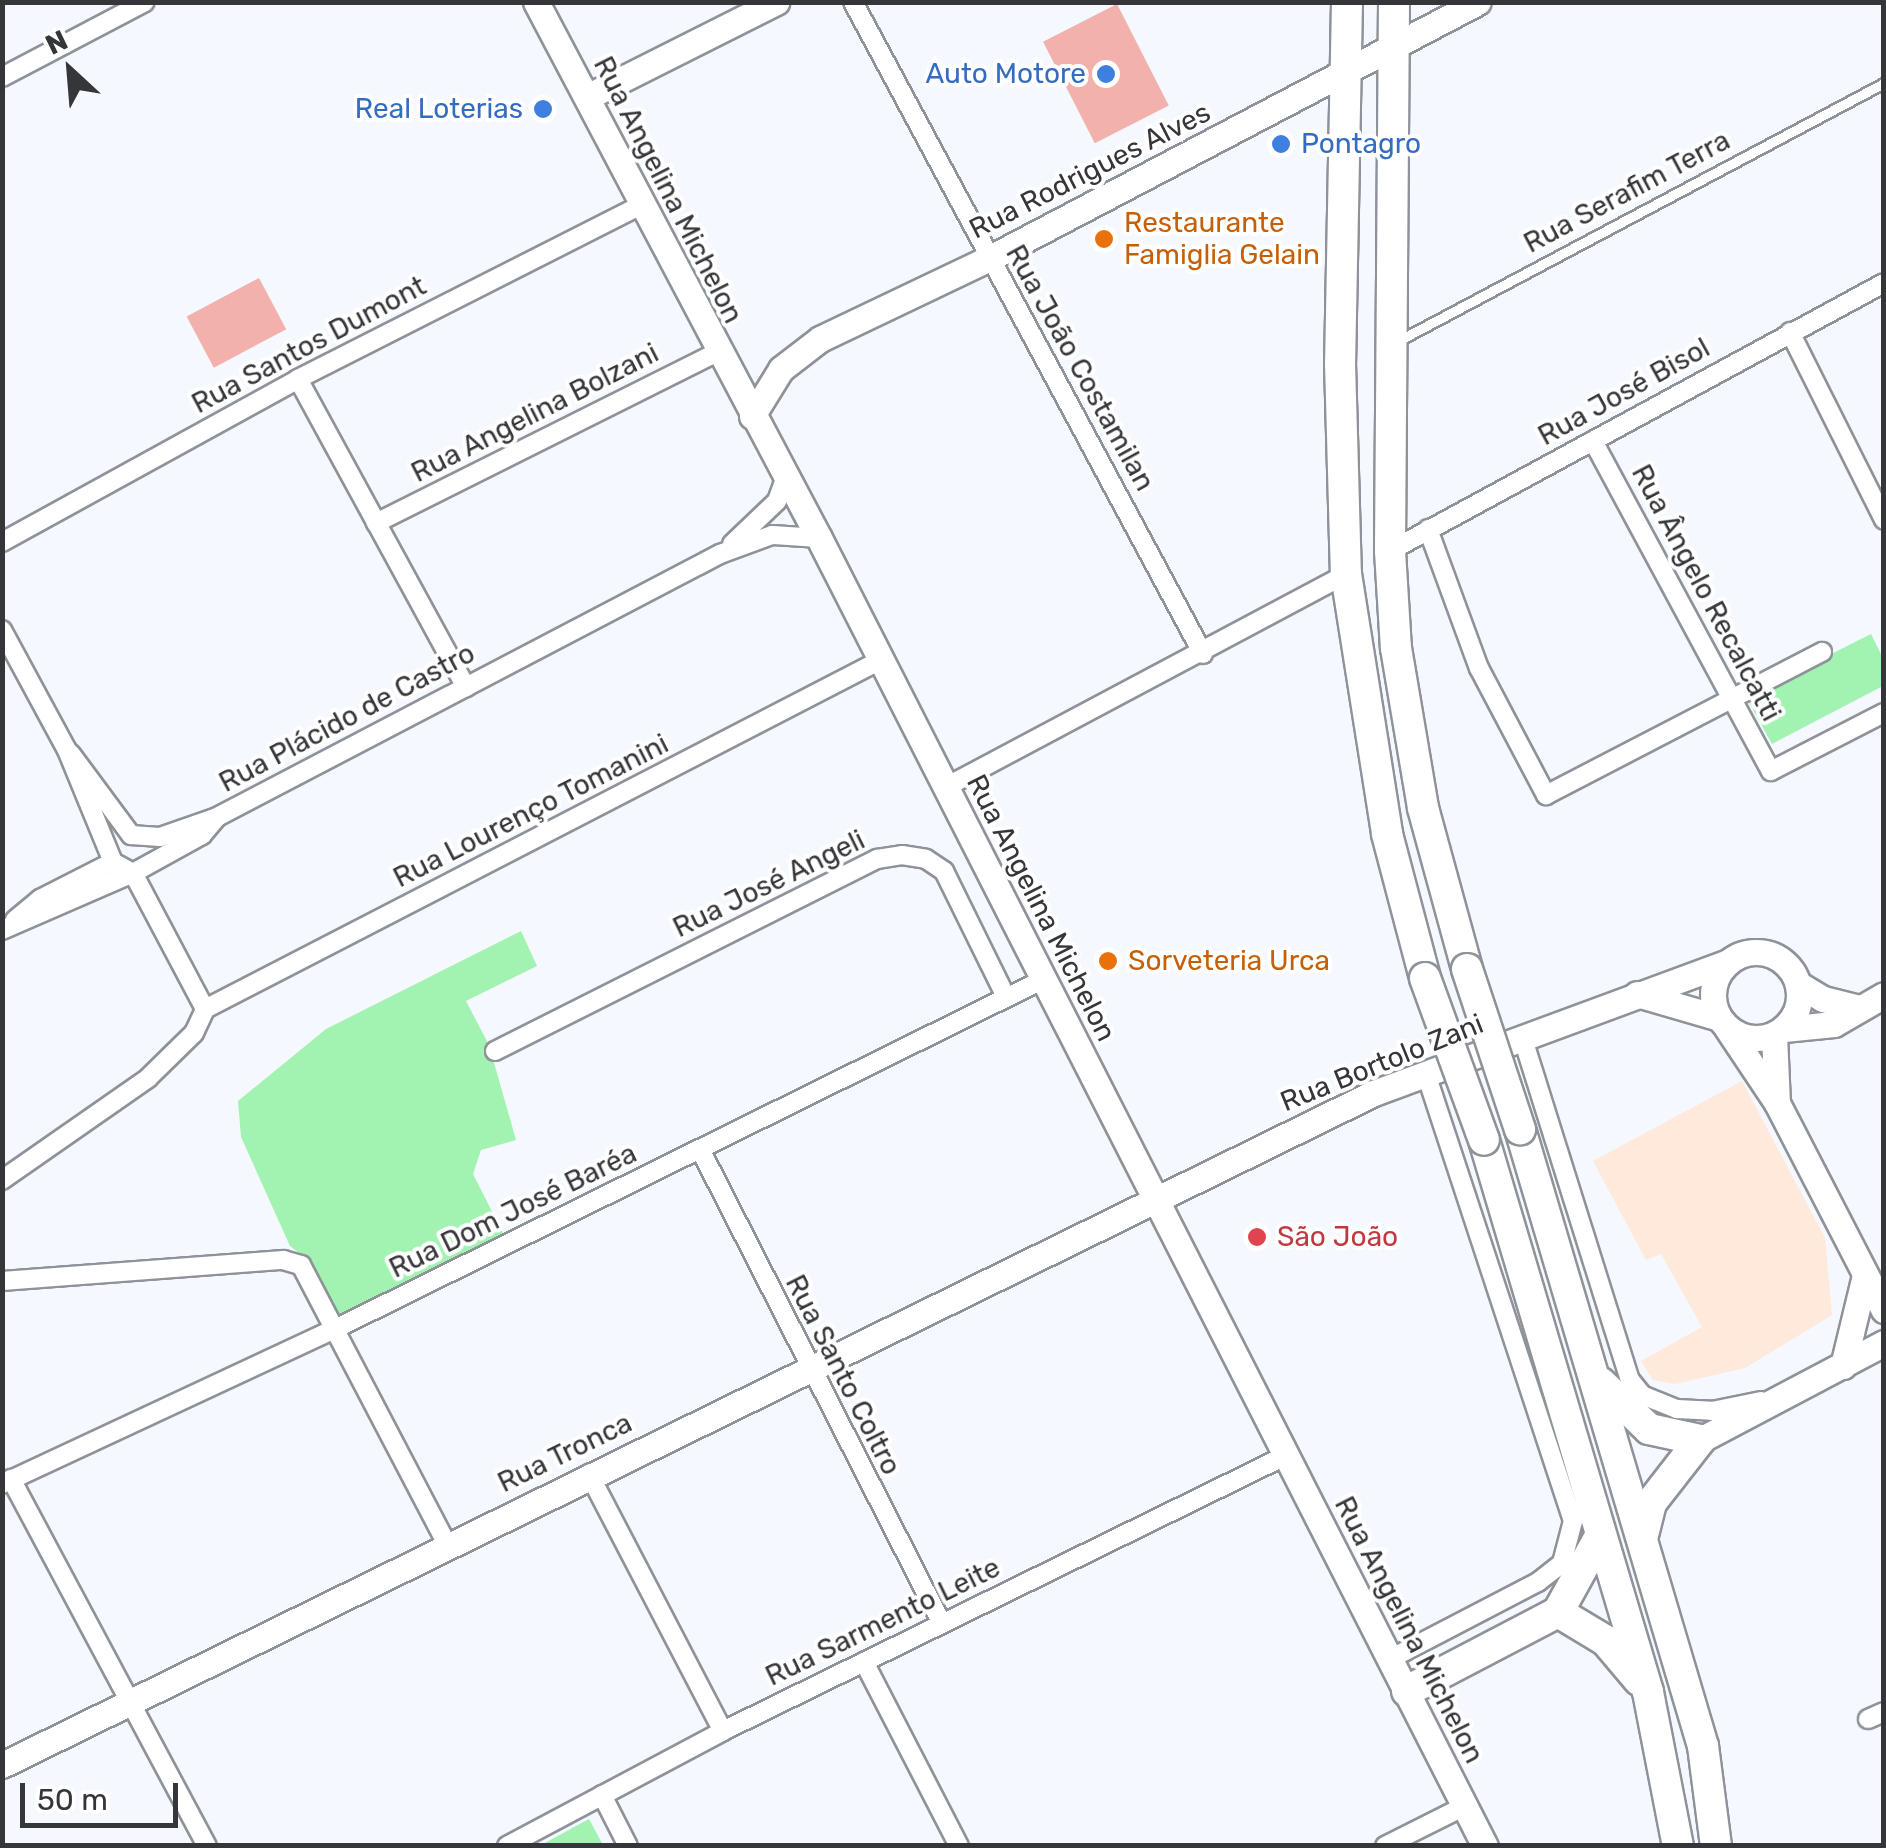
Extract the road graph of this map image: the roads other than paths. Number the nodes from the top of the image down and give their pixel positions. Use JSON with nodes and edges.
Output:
{"nodes":[{"id":1,"x":145,"y":2,"type":"edge"},
{"id":2,"x":536,"y":2,"type":"edge"},
{"id":3,"x":776,"y":2,"type":"edge"},
{"id":4,"x":854,"y":2,"type":"edge"},
{"id":5,"x":1347,"y":2,"type":"edge"},
{"id":6,"x":1394,"y":2,"type":"edge"},
{"id":7,"x":1478,"y":2,"type":"edge"},
{"id":8,"x":1393,"y":46,"type":"junction"},
{"id":9,"x":1346,"y":72,"type":"junction"},
{"id":10,"x":2,"y":77,"type":"edge"},
{"id":11,"x":1884,"y":83,"type":"edge"},
{"id":12,"x":587,"y":97,"type":"junction"},
{"id":13,"x":646,"y":203,"type":"junction"},
{"id":14,"x":988,"y":259,"type":"junction"},
{"id":15,"x":1884,"y":283,"type":"edge"},
{"id":16,"x":1790,"y":332,"type":"junction"},
{"id":17,"x":1392,"y":344,"type":"junction"},
{"id":18,"x":718,"y":352,"type":"junction"},
{"id":19,"x":298,"y":379,"type":"junction"},
{"id":20,"x":752,"y":416,"type":"junction"},
{"id":21,"x":1593,"y":441,"type":"junction"},
{"id":22,"x":784,"y":479,"type":"junction"},
{"id":23,"x":1884,"y":520,"type":"edge"},
{"id":24,"x":376,"y":524,"type":"junction"},
{"id":25,"x":1428,"y":528,"type":"junction"},
{"id":26,"x":818,"y":538,"type":"junction"},
{"id":27,"x":2,"y":542,"type":"edge"},
{"id":28,"x":1390,"y":551,"type":"junction"},
{"id":29,"x":720,"y":554,"type":"junction"},
{"id":30,"x":1346,"y":574,"type":"junction"},
{"id":31,"x":2,"y":630,"type":"edge"},
{"id":32,"x":1822,"y":652,"type":"dead end"},
{"id":33,"x":1202,"y":654,"type":"junction"},
{"id":34,"x":881,"y":660,"type":"junction"},
{"id":35,"x":466,"y":688,"type":"junction"},
{"id":36,"x":1731,"y":696,"type":"junction"},
{"id":37,"x":1884,"y":713,"type":"edge"},
{"id":38,"x":67,"y":750,"type":"junction"},
{"id":39,"x":944,"y":788,"type":"junction"},
{"id":40,"x":217,"y":817,"type":"junction"},
{"id":41,"x":113,"y":862,"type":"junction"},
{"id":42,"x":133,"y":873,"type":"junction"},
{"id":43,"x":2,"y":930,"type":"edge"},
{"id":44,"x":1728,"y":962,"type":"junction"},
{"id":45,"x":1044,"y":978,"type":"junction"},
{"id":46,"x":1798,"y":984,"type":"junction"},
{"id":47,"x":1637,"y":994,"type":"junction"},
{"id":48,"x":1884,"y":995,"type":"edge"},
{"id":49,"x":1006,"y":998,"type":"junction"},
{"id":50,"x":1859,"y":1008,"type":"junction"},
{"id":51,"x":204,"y":1009,"type":"junction"},
{"id":52,"x":1723,"y":1023,"type":"junction"},
{"id":53,"x":1779,"y":1032,"type":"junction"},
{"id":54,"x":1523,"y":1039,"type":"junction"},
{"id":55,"x":495,"y":1050,"type":"dead end"},
{"id":56,"x":1426,"y":1073,"type":"junction"},
{"id":57,"x":1778,"y":1103,"type":"junction"},
{"id":58,"x":700,"y":1148,"type":"junction"},
{"id":59,"x":2,"y":1180,"type":"edge"},
{"id":60,"x":1155,"y":1197,"type":"junction"},
{"id":61,"x":1865,"y":1275,"type":"junction"},
{"id":62,"x":2,"y":1281,"type":"edge"},
{"id":63,"x":1884,"y":1310,"type":"edge"},
{"id":64,"x":339,"y":1327,"type":"junction"},
{"id":65,"x":1884,"y":1344,"type":"edge"},
{"id":66,"x":1842,"y":1366,"type":"junction"},
{"id":67,"x":806,"y":1368,"type":"junction"},
{"id":68,"x":1594,"y":1375,"type":"junction"},
{"id":69,"x":1791,"y":1394,"type":"junction"},
{"id":70,"x":1700,"y":1440,"type":"junction"},
{"id":71,"x":1286,"y":1455,"type":"junction"},
{"id":72,"x":589,"y":1474,"type":"junction"},
{"id":73,"x":7,"y":1482,"type":"edge"},
{"id":74,"x":1643,"y":1534,"type":"junction"},
{"id":75,"x":1600,"y":1538,"type":"junction"},
{"id":76,"x":447,"y":1544,"type":"junction"},
{"id":77,"x":1558,"y":1612,"type":"junction"},
{"id":78,"x":942,"y":1624,"type":"junction"},
{"id":79,"x":1390,"y":1659,"type":"junction"},
{"id":80,"x":864,"y":1662,"type":"junction"},
{"id":81,"x":1407,"y":1691,"type":"junction"},
{"id":82,"x":1648,"y":1692,"type":"junction"},
{"id":83,"x":129,"y":1700,"type":"junction"},
{"id":84,"x":723,"y":1730,"type":"junction"},
{"id":85,"x":2,"y":1765,"type":"edge"},
{"id":86,"x":602,"y":1795,"type":"junction"},
{"id":87,"x":1465,"y":1806,"type":"junction"},
{"id":88,"x":207,"y":1846,"type":"edge"},
{"id":89,"x":507,"y":1846,"type":"edge"},
{"id":90,"x":628,"y":1846,"type":"edge"},
{"id":91,"x":959,"y":1846,"type":"edge"},
{"id":92,"x":1385,"y":1846,"type":"edge"},
{"id":93,"x":1485,"y":1846,"type":"edge"},
{"id":94,"x":1678,"y":1846,"type":"edge"},
{"id":95,"x":1716,"y":1846,"type":"edge"}],
"edges":[{"from":1,"to":10,"type":"street"},
{"from":2,"to":12,"type":"main road","name":"Rua Angelina Michelon"},
{"from":3,"to":12,"type":"main road"},
{"from":4,"to":14,"type":"street","name":"Rua João Costamilan"},
{"from":5,"to":9,"type":"highway"},
{"from":6,"to":8,"type":"highway"},
{"from":7,"to":8,"type":"main road","name":"Rua Rodrigues Alves"},
{"from":8,"to":9,"type":"main road","name":"Rua Rodrigues Alves"},
{"from":8,"to":17,"type":"highway"},
{"from":9,"to":14,"type":"main road","name":"Rua Rodrigues Alves"},
{"from":9,"to":30,"type":"highway"},
{"from":11,"to":17,"type":"lane","name":"Rua Serafim Terra"},
{"from":12,"to":13,"type":"main road","name":"Rua Angelina Michelon"},
{"from":13,"to":18,"type":"main road","name":"Rua Angelina Michelon"},
{"from":13,"to":19,"type":"street","name":"Rua Santos Dumont"},
{"from":14,"to":20,"type":"main road","name":"Rua Rodrigues Alves"},
{"from":14,"to":33,"type":"street","name":"Rua João Costamilan"},
{"from":15,"to":16,"type":"street","name":"Rua José Bisol"},
{"from":16,"to":21,"type":"street","name":"Rua José Bisol"},
{"from":16,"to":23,"type":"street"},
{"from":17,"to":28,"type":"highway"},
{"from":18,"to":20,"type":"main road","name":"Rua Angelina Michelon"},
{"from":18,"to":24,"type":"street","name":"Rua Angelina Bolzani"},
{"from":19,"to":24,"type":"street"},
{"from":19,"to":27,"type":"street","name":"Rua Santos Dumont"},
{"from":20,"to":22,"type":"main road","name":"Rua Angelina Michelon"},
{"from":21,"to":25,"type":"street","name":"Rua José Bisol"},
{"from":21,"to":36,"type":"street","name":"Rua Ângelo Recalcatti"},
{"from":22,"to":26,"type":"main road","name":"Rua Angelina Michelon"},
{"from":22,"to":29,"type":"street","name":"Rua Plácido de Castro"},
{"from":24,"to":35,"type":"street"},
{"from":25,"to":28,"type":"street","name":"Rua José Bisol"},
{"from":25,"to":36,"type":"street"},
{"from":26,"to":29,"type":"street","name":"Rua Plácido de Castro"},
{"from":26,"to":34,"type":"main road","name":"Rua Angelina Michelon"},
{"from":28,"to":68,"type":"highway","bridge":true},
{"from":29,"to":35,"type":"street","name":"Rua Plácido de Castro"},
{"from":30,"to":33,"type":"street"},
{"from":30,"to":75,"type":"highway","bridge":true},
{"from":31,"to":38,"type":"street"},
{"from":32,"to":36,"type":"street"},
{"from":33,"to":39,"type":"street"},
{"from":34,"to":39,"type":"main road","name":"Rua Angelina Michelon"},
{"from":34,"to":51,"type":"street","name":"Rua Lourenço Tomanini"},
{"from":35,"to":40,"type":"street","name":"Rua Plácido de Castro"},
{"from":36,"to":37,"type":"street","name":"Rua Ângelo Recalcatti"},
{"from":38,"to":40,"type":"street"},
{"from":38,"to":41,"type":"street"},
{"from":39,"to":45,"type":"main road","name":"Rua Angelina Michelon"},
{"from":40,"to":42,"type":"street","name":"Rua Plácido de Castro"},
{"from":41,"to":42,"type":"street"},
{"from":41,"to":43,"type":"street","name":"Rua Plácido de Castro"},
{"from":42,"to":43,"type":"street","name":"Rua Plácido de Castro"},
{"from":42,"to":51,"type":"street"},
{"from":44,"to":46,"type":"main road"},
{"from":44,"to":47,"type":"main road","name":"Rua Bortolo Zani"},
{"from":44,"to":52,"type":"main road"},
{"from":45,"to":49,"type":"street","name":"Rua Dom José Baréa"},
{"from":45,"to":60,"type":"main road","name":"Rua Angelina Michelon"},
{"from":46,"to":50,"type":"main road"},
{"from":46,"to":53,"type":"main road"},
{"from":47,"to":52,"type":"main road"},
{"from":47,"to":54,"type":"main road","name":"Rua Bortolo Zani"},
{"from":48,"to":50,"type":"main road"},
{"from":49,"to":55,"type":"street","name":"Rua José Angeli"},
{"from":49,"to":58,"type":"street","name":"Rua Dom José Baréa"},
{"from":50,"to":53,"type":"main road"},
{"from":51,"to":59,"type":"street"},
{"from":52,"to":53,"type":"main road"},
{"from":52,"to":57,"type":"main road"},
{"from":53,"to":57,"type":"main road"},
{"from":54,"to":56,"type":"main road","name":"Rua Bortolo Zani"},
{"from":54,"to":69,"type":"street"},
{"from":56,"to":60,"type":"main road","name":"Rua Bortolo Zani"},
{"from":56,"to":79,"type":"street"},
{"from":57,"to":61,"type":"main road"},
{"from":58,"to":64,"type":"street","name":"Rua Dom José Baréa"},
{"from":58,"to":67,"type":"street","name":"Rua Santo Coltro"},
{"from":60,"to":67,"type":"main road","name":"Rua Tronca"},
{"from":60,"to":71,"type":"main road","name":"Rua Angelina Michelon"},
{"from":61,"to":63,"type":"main road"},
{"from":61,"to":66,"type":"main road"},
{"from":62,"to":64,"type":"street"},
{"from":64,"to":73,"type":"street","name":"Rua Dom José Baréa"},
{"from":64,"to":76,"type":"street"},
{"from":65,"to":66,"type":"main road"},
{"from":66,"to":69,"type":"main road"},
{"from":67,"to":72,"type":"main road","name":"Rua Tronca"},
{"from":67,"to":78,"type":"street","name":"Rua Santo Coltro"},
{"from":68,"to":70,"type":"highway"},
{"from":68,"to":74,"type":"highway"},
{"from":69,"to":70,"type":"main road"},
{"from":70,"to":74,"type":"highway"},
{"from":71,"to":78,"type":"street","name":"Rua Sarmento Leite"},
{"from":71,"to":79,"type":"main road","name":"Rua Angelina Michelon"},
{"from":72,"to":76,"type":"main road","name":"Rua Tronca"},
{"from":72,"to":84,"type":"street"},
{"from":73,"to":83,"type":"street"},
{"from":74,"to":95,"type":"highway"},
{"from":75,"to":77,"type":"highway"},
{"from":75,"to":82,"type":"highway"},
{"from":76,"to":83,"type":"main road","name":"Rua Tronca"},
{"from":77,"to":81,"type":"highway"},
{"from":77,"to":82,"type":"highway"},
{"from":78,"to":80,"type":"street","name":"Rua Sarmento Leite"},
{"from":79,"to":81,"type":"main road","name":"Rua Angelina Michelon"},
{"from":80,"to":84,"type":"street","name":"Rua Sarmento Leite"},
{"from":80,"to":91,"type":"street"},
{"from":81,"to":87,"type":"main road","name":"Rua Angelina Michelon"},
{"from":82,"to":94,"type":"highway"},
{"from":83,"to":85,"type":"main road","name":"Rua Tronca"},
{"from":83,"to":88,"type":"street"},
{"from":84,"to":86,"type":"street","name":"Rua Sarmento Leite"},
{"from":86,"to":89,"type":"street","name":"Rua Sarmento Leite"},
{"from":86,"to":90,"type":"street"},
{"from":87,"to":92,"type":"street"},
{"from":87,"to":93,"type":"main road","name":"Rua Angelina Michelon"}]}
